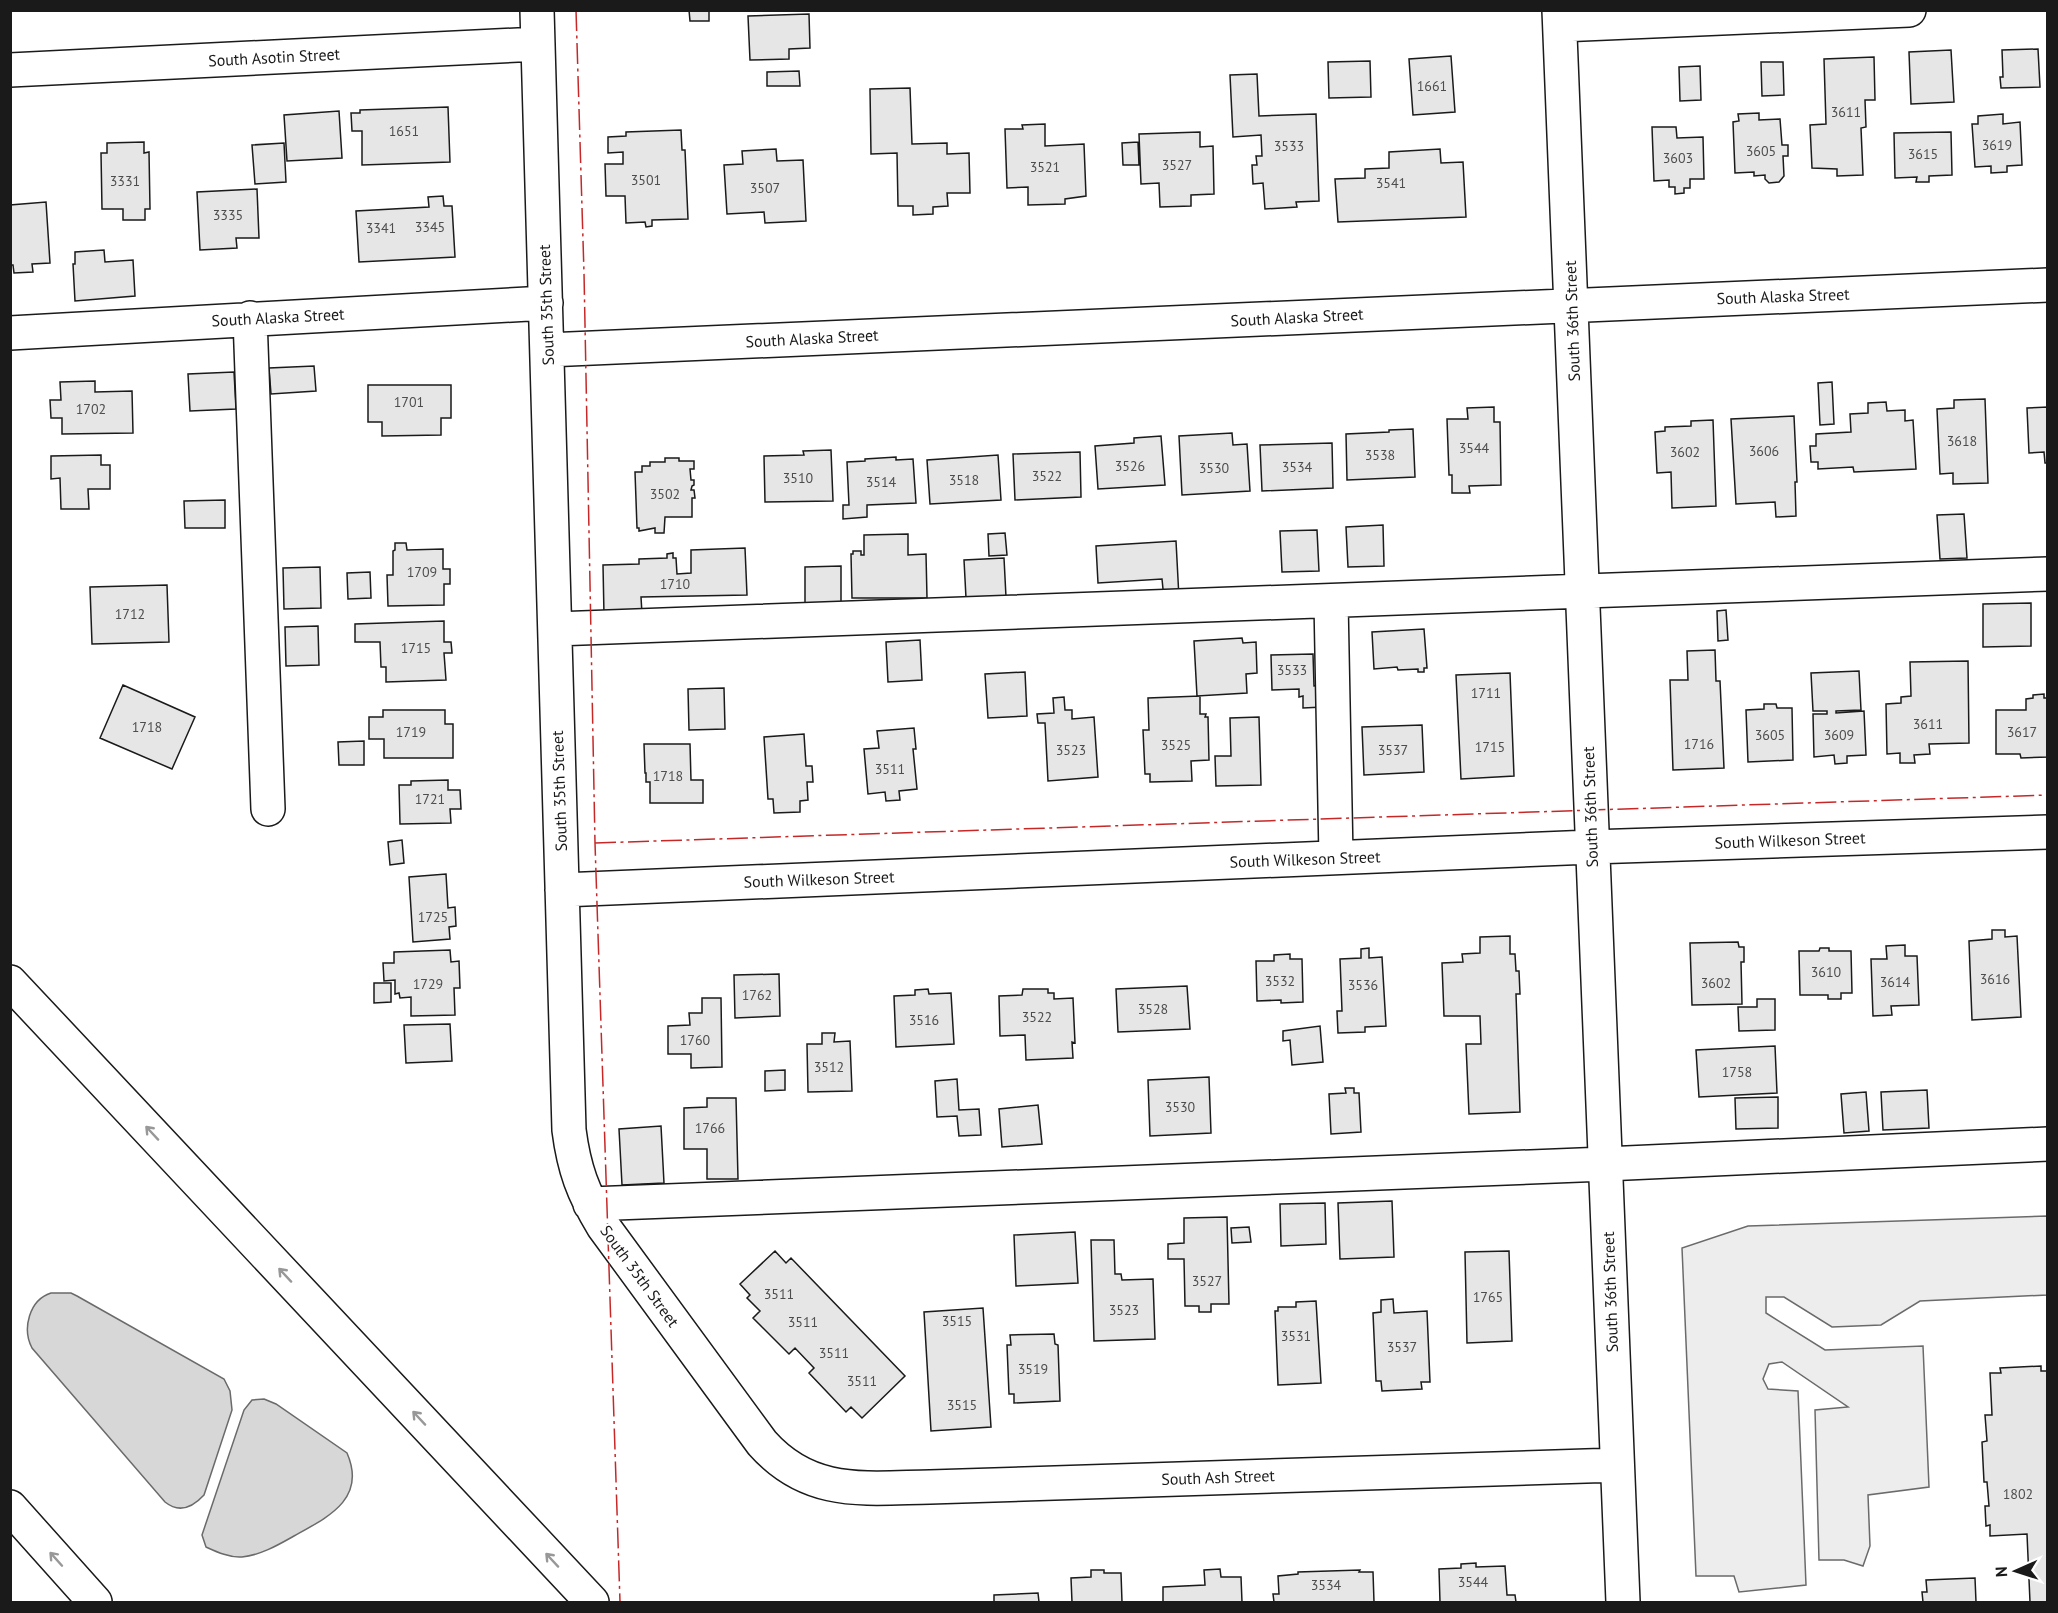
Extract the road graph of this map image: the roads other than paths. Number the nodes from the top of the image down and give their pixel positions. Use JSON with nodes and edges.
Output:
{"nodes":[{"id":1,"x":537,"y":10,"type":"edge"},
{"id":2,"x":1909,"y":10,"type":"edge"},
{"id":3,"x":1559,"y":18,"type":"edge"},
{"id":4,"x":538,"y":44,"type":"junction"},
{"id":5,"x":10,"y":70,"type":"edge"},
{"id":6,"x":2048,"y":285,"type":"edge"},
{"id":7,"x":546,"y":303,"type":"junction"},
{"id":8,"x":1572,"y":305,"type":"junction"},
{"id":9,"x":250,"y":318,"type":"junction"},
{"id":10,"x":10,"y":333,"type":"edge"},
{"id":11,"x":547,"y":350,"type":"junction"},
{"id":12,"x":2048,"y":574,"type":"edge"},
{"id":13,"x":1582,"y":593,"type":"junction"},
{"id":14,"x":1331,"y":601,"type":"junction"},
{"id":15,"x":555,"y":629,"type":"junction"},
{"id":16,"x":268,"y":809,"type":"dead end"},
{"id":17,"x":2048,"y":832,"type":"edge"},
{"id":18,"x":1591,"y":846,"type":"junction"},
{"id":19,"x":1336,"y":857,"type":"junction"},
{"id":20,"x":562,"y":890,"type":"junction"},
{"id":21,"x":10,"y":982,"type":"edge"},
{"id":22,"x":2048,"y":1144,"type":"edge"},
{"id":23,"x":1605,"y":1164,"type":"junction"},
{"id":24,"x":590,"y":1204,"type":"junction"},
{"id":25,"x":1617,"y":1465,"type":"junction"},
{"id":26,"x":819,"y":1482,"type":"joint"},
{"id":27,"x":10,"y":1507,"type":"edge"},
{"id":28,"x":95,"y":1602,"type":"edge"},
{"id":29,"x":592,"y":1602,"type":"edge"},
{"id":30,"x":1623,"y":1602,"type":"edge"}],
"edges":[{"from":1,"to":4,"type":"main road","name":"South 35th Street"},
{"from":2,"to":3,"type":"main road"},
{"from":3,"to":8,"type":"main road","name":"South 36th Street"},
{"from":4,"to":5,"type":"main road","name":"South Asotin Street"},
{"from":4,"to":7,"type":"main road","name":"South 35th Street"},
{"from":6,"to":8,"type":"main road","name":"South Alaska Street"},
{"from":7,"to":9,"type":"main road","name":"South Alaska Street"},
{"from":7,"to":11,"type":"main road","name":"South 35th Street"},
{"from":8,"to":11,"type":"main road","name":"South Alaska Street"},
{"from":8,"to":13,"type":"main road","name":"South 36th Street"},
{"from":9,"to":10,"type":"main road","name":"South Alaska Street"},
{"from":9,"to":16,"type":"main road"},
{"from":11,"to":15,"type":"main road","name":"South 35th Street"},
{"from":12,"to":13,"type":"main road"},
{"from":13,"to":14,"type":"main road"},
{"from":13,"to":18,"type":"main road","name":"South 36th Street"},
{"from":14,"to":15,"type":"main road"},
{"from":14,"to":19,"type":"main road"},
{"from":15,"to":20,"type":"main road","name":"South 35th Street"},
{"from":17,"to":18,"type":"main road","name":"South Wilkeson Street"},
{"from":18,"to":19,"type":"main road","name":"South Wilkeson Street"},
{"from":18,"to":23,"type":"main road","name":"South 36th Street"},
{"from":19,"to":20,"type":"main road","name":"South Wilkeson Street"},
{"from":20,"to":24,"type":"main road","name":"South 35th Street"},
{"from":29,"to":21,"type":"main road","one_way":true},
{"from":22,"to":23,"type":"main road"},
{"from":23,"to":24,"type":"main road"},
{"from":23,"to":25,"type":"main road","name":"South 36th Street"},
{"from":24,"to":26,"type":"main road","name":"South 35th Street"},
{"from":25,"to":26,"type":"main road","name":"South Ash Street"},
{"from":25,"to":30,"type":"main road","name":"South 36th Street"},
{"from":28,"to":27,"type":"main road","one_way":true}]}
